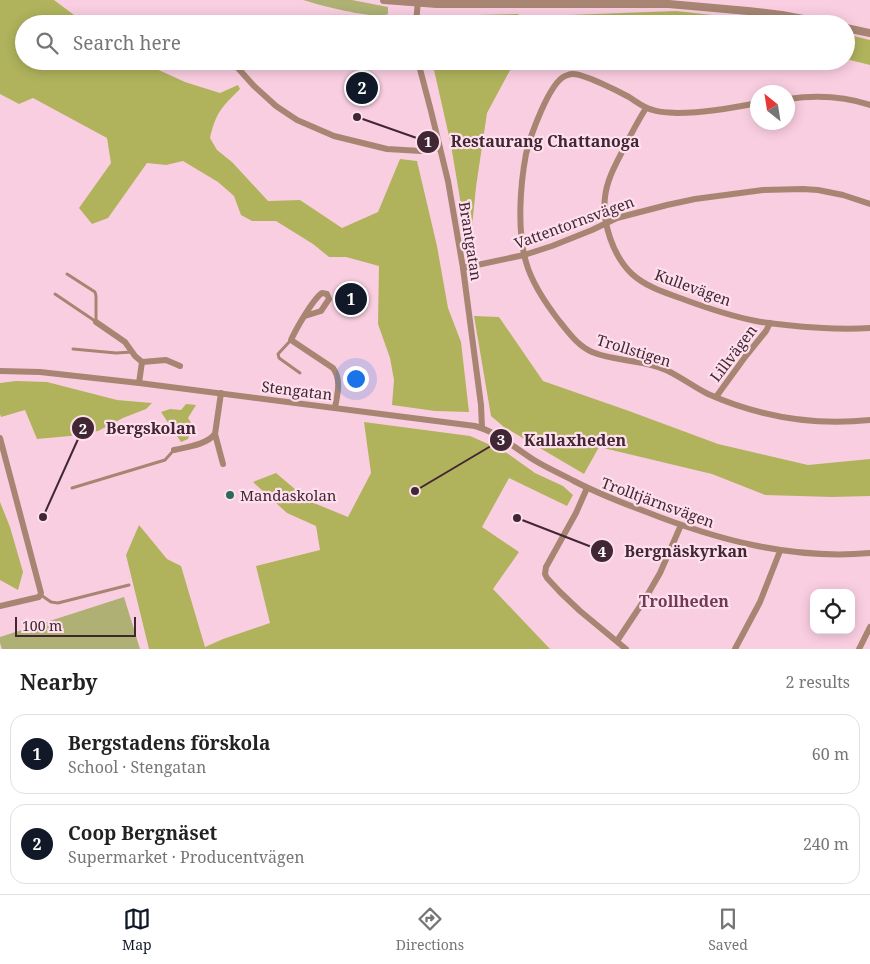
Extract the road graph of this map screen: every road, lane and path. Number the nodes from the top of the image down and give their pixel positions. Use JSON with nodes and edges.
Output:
{"nodes":[{"id":1,"x":384,"y":0,"type":"edge"},
{"id":2,"x":418,"y":1,"type":"edge"},
{"id":3,"x":417,"y":15,"type":"edge"},
{"id":4,"x":782,"y":15,"type":"edge"},
{"id":5,"x":855,"y":30,"type":"edge"},
{"id":6,"x":870,"y":33,"type":"edge"},
{"id":7,"x":240,"y":70,"type":"edge"},
{"id":8,"x":420,"y":70,"type":"edge"},
{"id":9,"x":795,"y":98,"type":"edge"},
{"id":10,"x":750,"y":105,"type":"edge"},
{"id":11,"x":870,"y":105,"type":"edge"},
{"id":12,"x":646,"y":108,"type":"junction"},
{"id":13,"x":440,"y":148,"type":"junction"},
{"id":14,"x":870,"y":204,"type":"edge"},
{"id":15,"x":606,"y":223,"type":"junction"},
{"id":16,"x":524,"y":255,"type":"junction"},
{"id":17,"x":463,"y":268,"type":"junction"},
{"id":18,"x":67,"y":274,"type":"dead end"},
{"id":19,"x":55,"y":294,"type":"dead end"},
{"id":20,"x":305,"y":316,"type":"dead end"},
{"id":21,"x":96,"y":322,"type":"junction"},
{"id":22,"x":770,"y":323,"type":"junction"},
{"id":23,"x":870,"y":328,"type":"edge"},
{"id":24,"x":292,"y":340,"type":"junction"},
{"id":25,"x":73,"y":350,"type":"dead end"},
{"id":26,"x":132,"y":352,"type":"junction"},
{"id":27,"x":142,"y":362,"type":"junction"},
{"id":28,"x":180,"y":366,"type":"dead end"},
{"id":29,"x":0,"y":371,"type":"edge"},
{"id":30,"x":300,"y":373,"type":"dead end"},
{"id":31,"x":139,"y":383,"type":"junction"},
{"id":32,"x":221,"y":393,"type":"junction"},
{"id":33,"x":716,"y":397,"type":"junction"},
{"id":34,"x":335,"y":408,"type":"junction"},
{"id":35,"x":870,"y":420,"type":"edge"},
{"id":36,"x":482,"y":428,"type":"junction"},
{"id":37,"x":215,"y":434,"type":"junction"},
{"id":38,"x":0,"y":438,"type":"edge"},
{"id":39,"x":174,"y":450,"type":"joint"},
{"id":40,"x":223,"y":464,"type":"dead end"},
{"id":41,"x":72,"y":488,"type":"dead end"},
{"id":42,"x":587,"y":488,"type":"junction"},
{"id":43,"x":681,"y":525,"type":"junction"},
{"id":44,"x":780,"y":551,"type":"junction"},
{"id":45,"x":870,"y":553,"type":"edge"},
{"id":46,"x":129,"y":585,"type":"dead end"},
{"id":47,"x":40,"y":595,"type":"junction"},
{"id":48,"x":0,"y":606,"type":"edge"},
{"id":49,"x":870,"y":627,"type":"edge"},
{"id":50,"x":617,"y":641,"type":"junction"},
{"id":51,"x":626,"y":649,"type":"edge"},
{"id":52,"x":735,"y":649,"type":"edge"},
{"id":53,"x":858,"y":649,"type":"edge"}],
"edges":[{"from":1,"to":2,"type":"street"},
{"from":2,"to":3,"type":"street"},
{"from":2,"to":4,"type":"street"},
{"from":5,"to":6,"type":"street"},
{"from":7,"to":13,"type":"street"},
{"from":8,"to":13,"type":"street","name":"Brantgatan"},
{"from":9,"to":11,"type":"street"},
{"from":10,"to":12,"type":"street"},
{"from":12,"to":15,"type":"street","name":"Kullevägen"},
{"from":12,"to":16,"type":"street","name":"Trollstigen"},
{"from":13,"to":17,"type":"street","name":"Brantgatan"},
{"from":14,"to":15,"type":"street","name":"Vattentornsvägen"},
{"from":15,"to":16,"type":"street","name":"Vattentornsvägen"},
{"from":15,"to":22,"type":"street","name":"Kullevägen"},
{"from":16,"to":17,"type":"street","name":"Vattentornsvägen"},
{"from":16,"to":33,"type":"street","name":"Trollstigen"},
{"from":17,"to":36,"type":"street","name":"Brantgatan"},
{"from":18,"to":21,"type":"lane"},
{"from":19,"to":21,"type":"lane"},
{"from":20,"to":24,"type":"street"},
{"from":21,"to":26,"type":"street"},
{"from":22,"to":23,"type":"street","name":"Kullevägen"},
{"from":22,"to":33,"type":"street","name":"Lillvägen"},
{"from":24,"to":30,"type":"lane"},
{"from":24,"to":34,"type":"street"},
{"from":25,"to":26,"type":"lane"},
{"from":26,"to":27,"type":"street"},
{"from":27,"to":28,"type":"street"},
{"from":27,"to":31,"type":"street"},
{"from":29,"to":31,"type":"street","name":"Stengatan"},
{"from":31,"to":32,"type":"street","name":"Stengatan"},
{"from":32,"to":34,"type":"street","name":"Stengatan"},
{"from":32,"to":37,"type":"street"},
{"from":33,"to":35,"type":"street","name":"Trollstigen"},
{"from":34,"to":36,"type":"street","name":"Stengatan"},
{"from":36,"to":42,"type":"street","name":"Trolltjärnsvägen"},
{"from":37,"to":39,"type":"street"},
{"from":37,"to":40,"type":"street"},
{"from":38,"to":47,"type":"street"},
{"from":39,"to":41,"type":"lane"},
{"from":42,"to":43,"type":"street","name":"Trolltjärnsvägen"},
{"from":42,"to":50,"type":"street"},
{"from":43,"to":44,"type":"street","name":"Trolltjärnsvägen"},
{"from":43,"to":50,"type":"street"},
{"from":44,"to":45,"type":"street","name":"Trolltjärnsvägen"},
{"from":44,"to":52,"type":"street"},
{"from":46,"to":47,"type":"lane"},
{"from":47,"to":48,"type":"street"},
{"from":49,"to":53,"type":"street"},
{"from":50,"to":51,"type":"street"}]}
